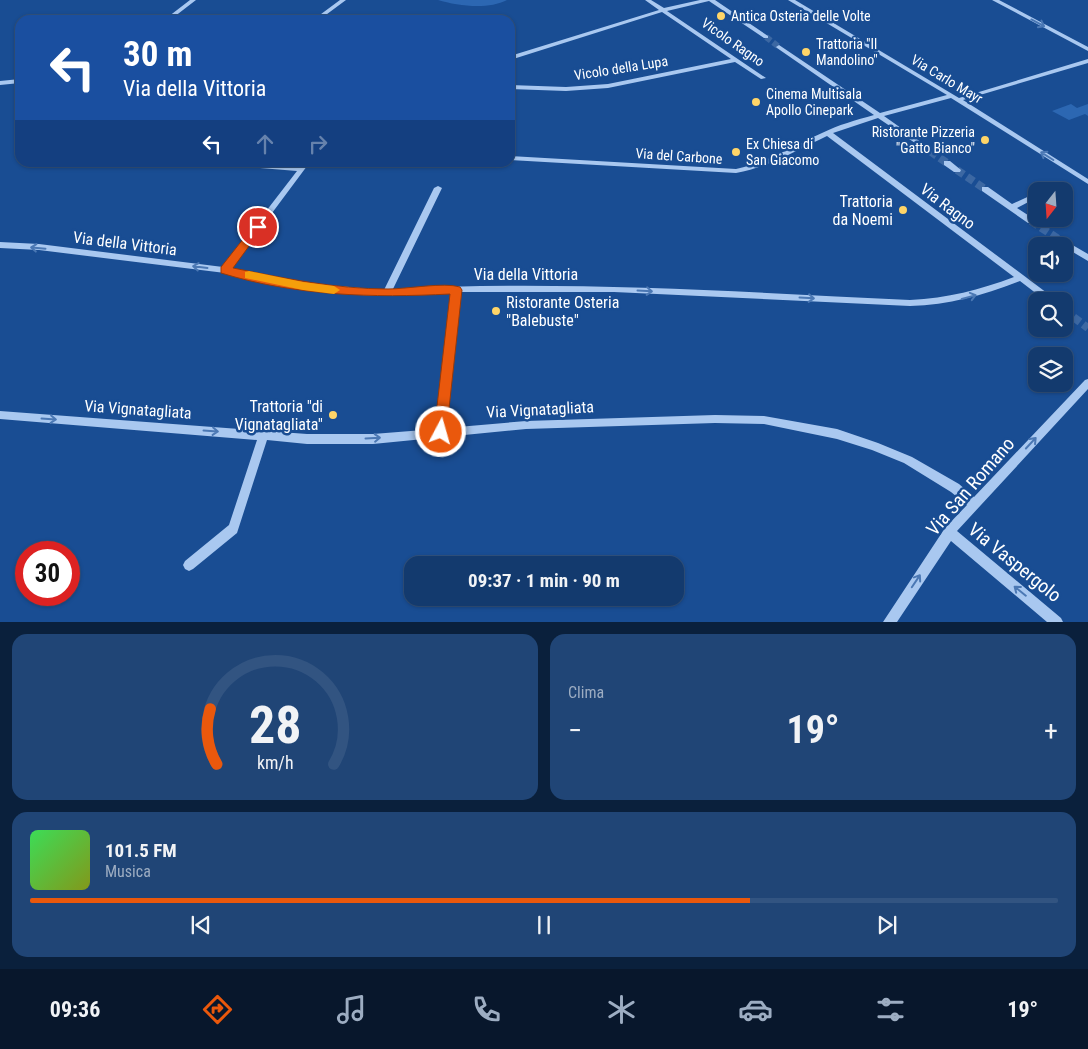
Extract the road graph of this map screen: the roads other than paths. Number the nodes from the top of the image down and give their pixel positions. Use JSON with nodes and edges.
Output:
{"nodes":[{"id":1,"x":193,"y":0,"type":"edge"},
{"id":2,"x":343,"y":0,"type":"edge"},
{"id":3,"x":648,"y":0,"type":"edge"},
{"id":4,"x":707,"y":0,"type":"edge"},
{"id":5,"x":712,"y":0,"type":"edge"},
{"id":6,"x":791,"y":0,"type":"edge"},
{"id":7,"x":995,"y":0,"type":"edge"},
{"id":8,"x":664,"y":10,"type":"junction"},
{"id":9,"x":174,"y":15,"type":"edge"},
{"id":10,"x":323,"y":15,"type":"edge"},
{"id":11,"x":766,"y":37,"type":"tunnel mouth"},
{"id":12,"x":779,"y":47,"type":"tunnel mouth"},
{"id":13,"x":1088,"y":49,"type":"edge"},
{"id":14,"x":515,"y":56,"type":"edge"},
{"id":15,"x":735,"y":60,"type":"junction"},
{"id":16,"x":1088,"y":61,"type":"edge"},
{"id":17,"x":763,"y":78,"type":"dead end"},
{"id":18,"x":15,"y":82,"type":"edge"},
{"id":19,"x":0,"y":83,"type":"edge"},
{"id":20,"x":515,"y":87,"type":"edge"},
{"id":21,"x":955,"y":98,"type":"junction"},
{"id":22,"x":878,"y":116,"type":"junction"},
{"id":23,"x":828,"y":133,"type":"junction"},
{"id":24,"x":923,"y":146,"type":"tunnel mouth"},
{"id":25,"x":515,"y":158,"type":"edge"},
{"id":26,"x":947,"y":162,"type":"tunnel mouth"},
{"id":27,"x":304,"y":167,"type":"edge"},
{"id":28,"x":957,"y":170,"type":"tunnel mouth"},
{"id":29,"x":1088,"y":182,"type":"edge"},
{"id":30,"x":438,"y":188,"type":"dead end"},
{"id":31,"x":986,"y":189,"type":"tunnel mouth"},
{"id":32,"x":1028,"y":199,"type":"edge"},
{"id":33,"x":1012,"y":208,"type":"junction"},
{"id":34,"x":1028,"y":219,"type":"tunnel mouth"},
{"id":35,"x":0,"y":245,"type":"edge"},
{"id":36,"x":1073,"y":249,"type":"edge"},
{"id":37,"x":1088,"y":258,"type":"edge"},
{"id":38,"x":225,"y":270,"type":"junction"},
{"id":39,"x":1020,"y":278,"type":"junction"},
{"id":40,"x":456,"y":290,"type":"junction"},
{"id":41,"x":1039,"y":292,"type":"edge"},
{"id":42,"x":387,"y":293,"type":"junction"},
{"id":43,"x":1088,"y":383,"type":"edge"},
{"id":44,"x":0,"y":415,"type":"edge"},
{"id":45,"x":441,"y":432,"type":"junction"},
{"id":46,"x":264,"y":435,"type":"junction"},
{"id":47,"x":939,"y":478,"type":"joint"},
{"id":48,"x":974,"y":504,"type":"junction"},
{"id":49,"x":949,"y":532,"type":"junction"},
{"id":50,"x":189,"y":565,"type":"dead end"},
{"id":51,"x":889,"y":622,"type":"edge"},
{"id":52,"x":1057,"y":622,"type":"edge"}],
"edges":[{"from":1,"to":9,"type":"street"},
{"from":2,"to":10,"type":"street"},
{"from":3,"to":8,"type":"street","name":"Vicolo Ragno"},
{"from":4,"to":8,"type":"street"},
{"from":5,"to":11,"type":"street"},
{"from":6,"to":21,"type":"street","name":"Via Carlo Mayr"},
{"from":7,"to":13,"type":"street","one_way":true},
{"from":8,"to":14,"type":"street"},
{"from":8,"to":15,"type":"street","name":"Vicolo Ragno"},
{"from":12,"to":22,"type":"street"},
{"from":15,"to":17,"type":"street","name":"Vicolo Ragno"},
{"from":15,"to":20,"type":"street","name":"Vicolo della Lupa"},
{"from":16,"to":21,"type":"street","name":"Via del Carbone"},
{"from":18,"to":19,"type":"street"},
{"from":21,"to":22,"type":"street","name":"Via del Carbone"},
{"from":29,"to":21,"type":"street","name":"Via Carlo Mayr","one_way":true},
{"from":22,"to":23,"type":"street","name":"Via del Carbone"},
{"from":22,"to":24,"type":"street"},
{"from":23,"to":25,"type":"street","name":"Via del Carbone"},
{"from":23,"to":39,"type":"street","name":"Via Ragno"},
{"from":26,"to":28,"type":"street"},
{"from":27,"to":38,"type":"street"},
{"from":30,"to":42,"type":"street"},
{"from":31,"to":33,"type":"street"},
{"from":32,"to":33,"type":"street"},
{"from":33,"to":34,"type":"street"},
{"from":38,"to":35,"type":"street","name":"Via della Vittoria","one_way":true},
{"from":36,"to":37,"type":"street"},
{"from":38,"to":42,"type":"street","name":"Via della Vittoria"},
{"from":40,"to":39,"type":"street","name":"Via della Vittoria","one_way":true},
{"from":39,"to":41,"type":"street","name":"Via Ragno"},
{"from":40,"to":42,"type":"street","name":"Via della Vittoria"},
{"from":40,"to":45,"type":"street"},
{"from":48,"to":43,"type":"street","name":"Via San Romano","one_way":true},
{"from":44,"to":46,"type":"street","name":"Via Vignatagliata","one_way":true},
{"from":46,"to":45,"type":"street","name":"Via Vignatagliata","one_way":true},
{"from":45,"to":47,"type":"street","name":"Via Vignatagliata"},
{"from":46,"to":50,"type":"street"},
{"from":47,"to":48,"type":"street","name":"Via Vignatagliata"},
{"from":48,"to":49,"type":"street","name":"Via San Romano"},
{"from":51,"to":49,"type":"street","name":"Via San Romano","one_way":true},
{"from":52,"to":49,"type":"street","name":"Via Vaspergolo","one_way":true}]}
